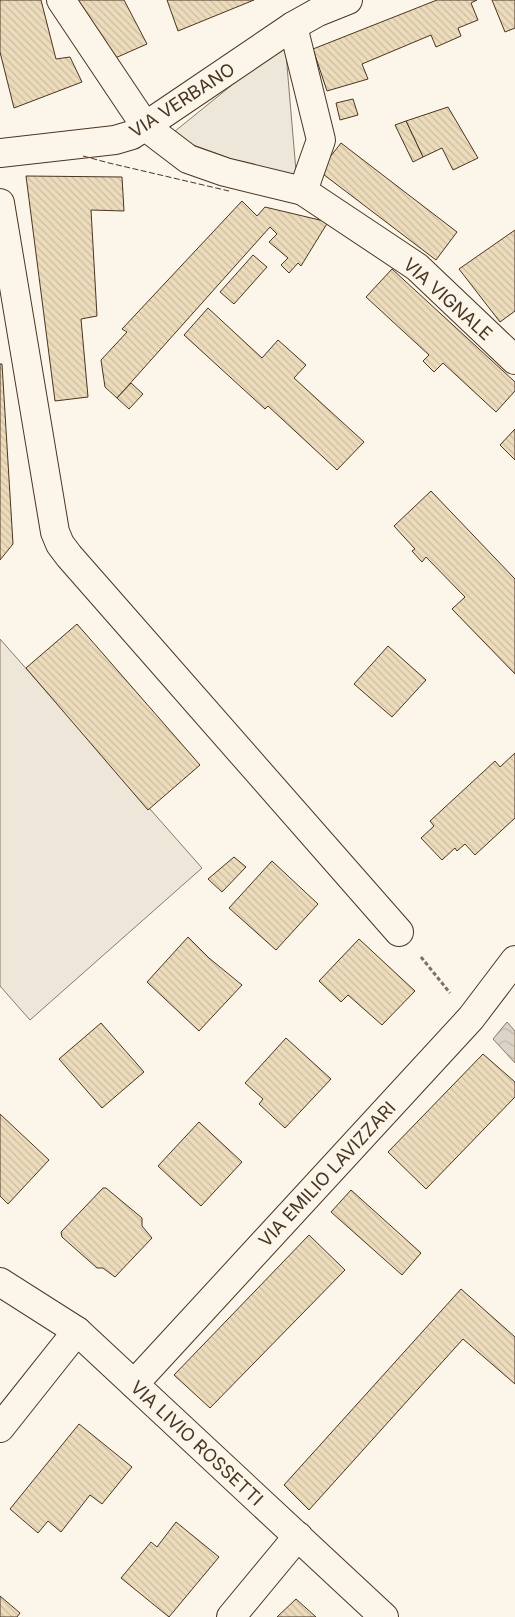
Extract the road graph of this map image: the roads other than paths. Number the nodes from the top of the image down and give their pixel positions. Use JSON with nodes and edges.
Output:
{"nodes":[{"id":1,"x":61,"y":0,"type":"edge"},
{"id":2,"x":348,"y":0,"type":"edge"},
{"id":3,"x":293,"y":26,"type":"junction"},
{"id":4,"x":146,"y":127,"type":"junction"},
{"id":5,"x":0,"y":152,"type":"edge"},
{"id":6,"x":303,"y":191,"type":"junction"},
{"id":7,"x":0,"y":203,"type":"edge"},
{"id":8,"x":515,"y":360,"type":"edge"},
{"id":9,"x":400,"y":932,"type":"road end"},
{"id":10,"x":515,"y":960,"type":"edge"},
{"id":11,"x":0,"y":1282,"type":"edge"},
{"id":12,"x":78,"y":1331,"type":"junction"},
{"id":13,"x":134,"y":1384,"type":"junction"},
{"id":14,"x":0,"y":1428,"type":"edge"},
{"id":15,"x":298,"y":1536,"type":"junction"},
{"id":16,"x":231,"y":1617,"type":"edge"},
{"id":17,"x":384,"y":1617,"type":"edge"}],
"edges":[{"from":1,"to":4,"type":"street"},
{"from":2,"to":3,"type":"street","name":"VIA VERBANO"},
{"from":3,"to":4,"type":"street","name":"VIA VERBANO"},
{"from":3,"to":6,"type":"street"},
{"from":4,"to":5,"type":"street","name":"VIA VERBANO"},
{"from":4,"to":6,"type":"street"},
{"from":6,"to":8,"type":"street","name":"VIA VIGNALE"},
{"from":7,"to":9,"type":"street"},
{"from":10,"to":13,"type":"street","name":"VIA EMILIO LAVIZZARI"},
{"from":11,"to":12,"type":"street","name":"VIA LIVIO ROSSETTI"},
{"from":12,"to":13,"type":"street","name":"VIA LIVIO ROSSETTI"},
{"from":12,"to":14,"type":"street"},
{"from":13,"to":15,"type":"street","name":"VIA LIVIO ROSSETTI"},
{"from":15,"to":16,"type":"street"},
{"from":15,"to":17,"type":"street","name":"VIA LIVIO ROSSETTI"}]}
